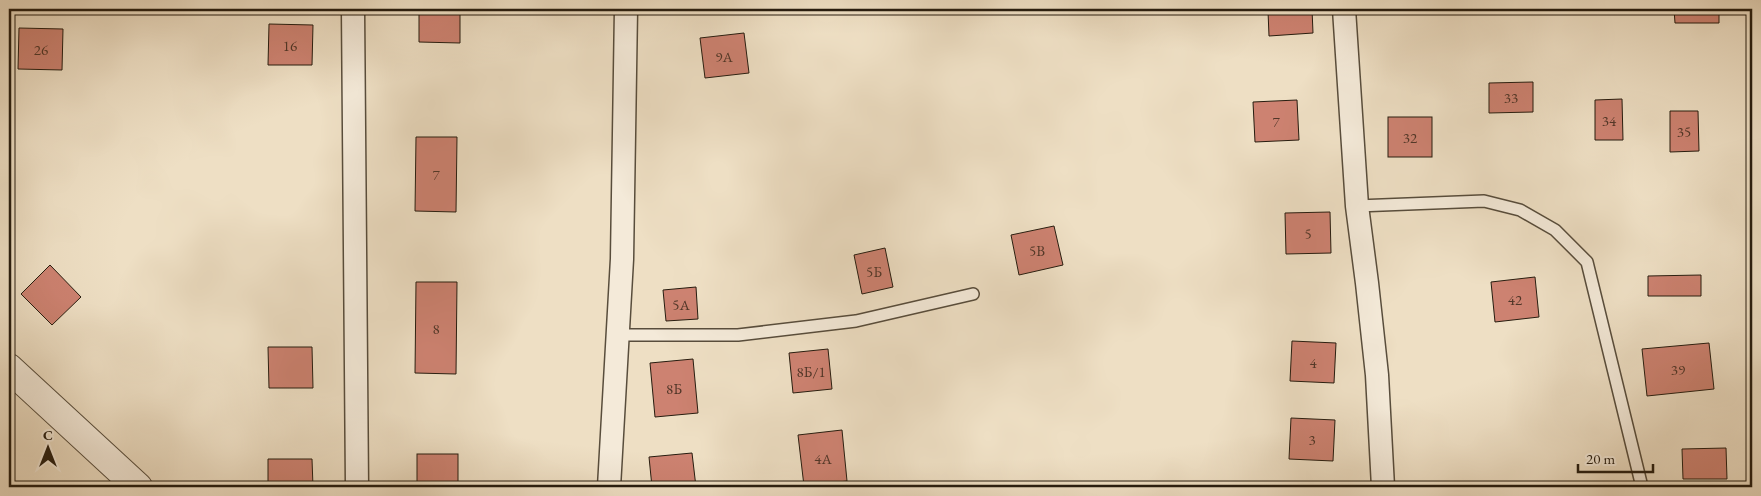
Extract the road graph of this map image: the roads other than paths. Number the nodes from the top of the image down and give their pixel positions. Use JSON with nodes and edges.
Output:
{"nodes":[{"id":1,"x":353,"y":9,"type":"edge"},
{"id":2,"x":626,"y":9,"type":"edge"},
{"id":3,"x":1344,"y":9,"type":"edge"},
{"id":4,"x":1357,"y":206,"type":"junction"},
{"id":5,"x":973,"y":294,"type":"dead end"},
{"id":6,"x":618,"y":335,"type":"junction"},
{"id":7,"x":9,"y":368,"type":"edge"},
{"id":8,"x":138,"y":487,"type":"edge"},
{"id":9,"x":357,"y":487,"type":"edge"},
{"id":10,"x":609,"y":487,"type":"edge"},
{"id":11,"x":1383,"y":487,"type":"edge"},
{"id":12,"x":1642,"y":487,"type":"edge"}],
"edges":[{"from":1,"to":9,"type":"street"},
{"from":2,"to":6,"type":"street"},
{"from":3,"to":4,"type":"street"},
{"from":4,"to":11,"type":"street"},
{"from":4,"to":12,"type":"lane"},
{"from":5,"to":6,"type":"lane"},
{"from":6,"to":10,"type":"street"},
{"from":7,"to":8,"type":"street"}]}
